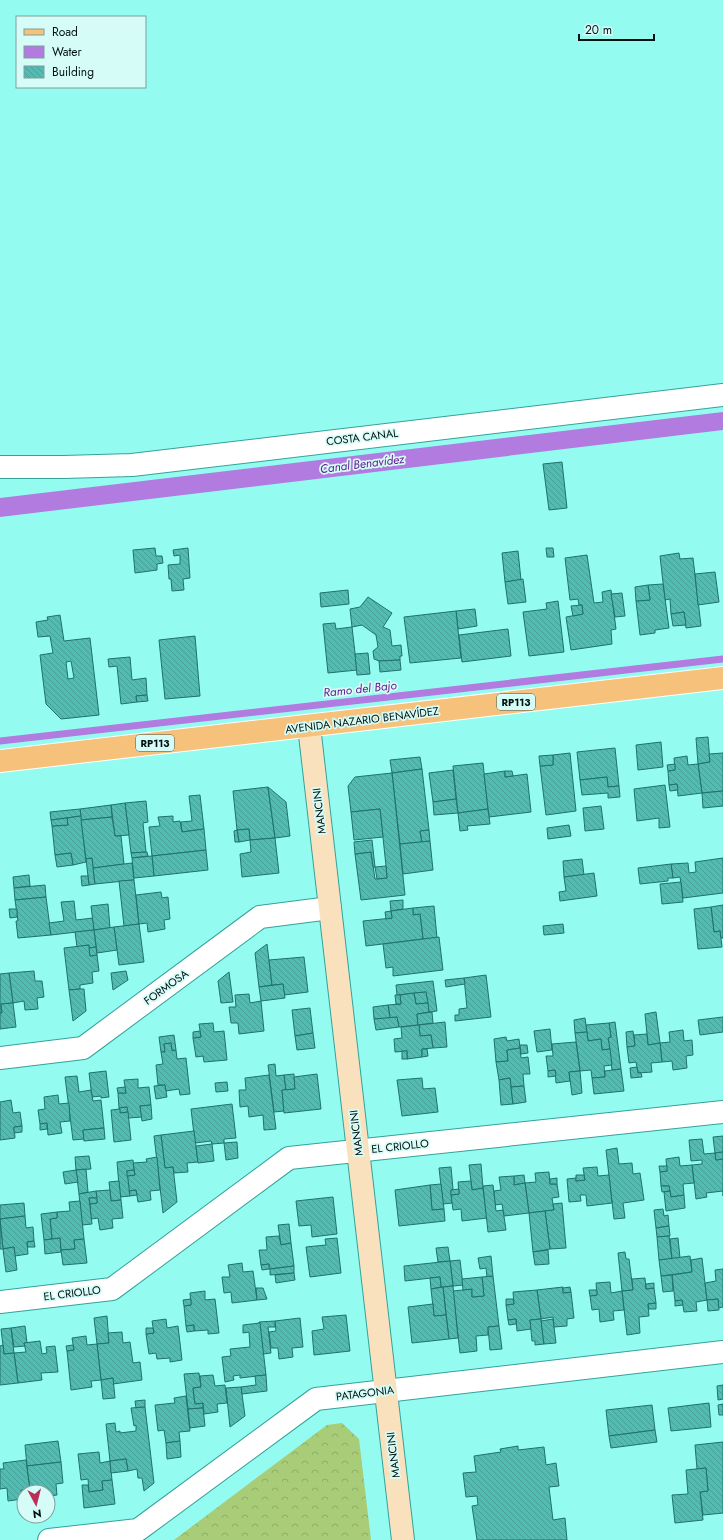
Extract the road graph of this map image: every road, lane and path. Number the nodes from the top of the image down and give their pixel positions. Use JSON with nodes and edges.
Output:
{"nodes":[{"id":1,"x":723,"y":395,"type":"edge"},
{"id":2,"x":0,"y":467,"type":"edge"},
{"id":3,"x":723,"y":678,"type":"edge"},
{"id":4,"x":309,"y":726,"type":"junction"},
{"id":5,"x":0,"y":761,"type":"edge"},
{"id":6,"x":330,"y":908,"type":"junction"},
{"id":7,"x":0,"y":1058,"type":"edge"},
{"id":8,"x":723,"y":1112,"type":"edge"},
{"id":9,"x":358,"y":1150,"type":"junction"},
{"id":10,"x":0,"y":1302,"type":"edge"},
{"id":11,"x":723,"y":1352,"type":"edge"},
{"id":12,"x":385,"y":1391,"type":"junction"},
{"id":13,"x":49,"y":1540,"type":"edge"},
{"id":14,"x":403,"y":1540,"type":"edge"}],
"edges":[{"from":1,"to":2,"type":"street","name":"COSTA CANAL"},
{"from":3,"to":4,"type":"main road","name":"AVENIDA NAZARIO BENAVÍDEZ","number":"RP113"},
{"from":4,"to":5,"type":"main road","name":"AVENIDA NAZARIO BENAVÍDEZ","number":"RP113"},
{"from":4,"to":6,"type":"street","name":"MANCINI"},
{"from":6,"to":7,"type":"street","name":"FORMOSA"},
{"from":6,"to":9,"type":"street","name":"MANCINI"},
{"from":8,"to":9,"type":"street","name":"EL CRIOLLO"},
{"from":9,"to":10,"type":"street","name":"EL CRIOLLO"},
{"from":9,"to":12,"type":"street","name":"MANCINI"},
{"from":11,"to":12,"type":"street","name":"PATAGONIA"},
{"from":12,"to":13,"type":"street","name":"PATAGONIA"},
{"from":12,"to":14,"type":"street","name":"MANCINI"}]}
